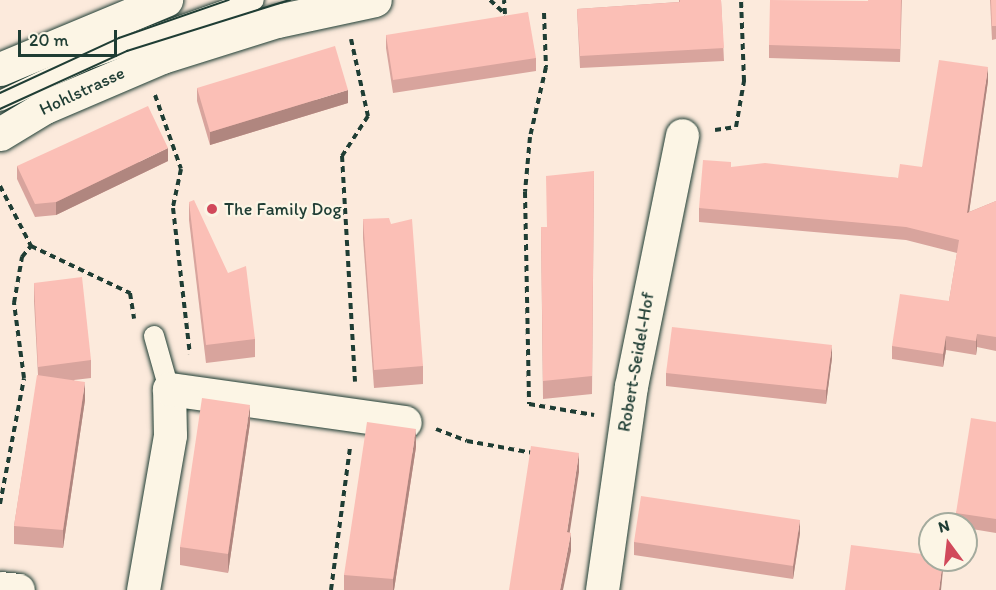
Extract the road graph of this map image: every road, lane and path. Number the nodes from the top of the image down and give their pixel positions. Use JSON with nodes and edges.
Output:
{"nodes":[{"id":1,"x":166,"y":0,"type":"edge"},
{"id":2,"x":254,"y":0,"type":"edge"},
{"id":3,"x":375,"y":0,"type":"edge"},
{"id":4,"x":489,"y":0,"type":"edge"},
{"id":5,"x":504,"y":0,"type":"edge"},
{"id":6,"x":741,"y":0,"type":"edge"},
{"id":7,"x":544,"y":14,"type":"dead end"},
{"id":8,"x":349,"y":30,"type":"dead end"},
{"id":9,"x":0,"y":69,"type":"edge"},
{"id":10,"x":153,"y":88,"type":"dead end"},
{"id":11,"x":0,"y":101,"type":"edge"},
{"id":12,"x":0,"y":134,"type":"edge"},
{"id":13,"x":682,"y":135,"type":"joint"},
{"id":14,"x":0,"y":186,"type":"edge"},
{"id":15,"x":31,"y":246,"type":"junction"},
{"id":16,"x":135,"y":326,"type":"dead end"},
{"id":17,"x":154,"y":336,"type":"dead end"},
{"id":18,"x":190,"y":358,"type":"dead end"},
{"id":19,"x":169,"y":389,"type":"junction"},
{"id":20,"x":356,"y":395,"type":"dead end"},
{"id":21,"x":602,"y":416,"type":"dead end"},
{"id":22,"x":416,"y":424,"type":"joint"},
{"id":23,"x":351,"y":438,"type":"dead end"},
{"id":24,"x":543,"y":454,"type":"edge"},
{"id":25,"x":0,"y":504,"type":"edge"},
{"id":26,"x":0,"y":588,"type":"edge"},
{"id":27,"x":18,"y":590,"type":"edge"},
{"id":28,"x":143,"y":590,"type":"edge"},
{"id":29,"x":331,"y":590,"type":"edge"},
{"id":30,"x":602,"y":590,"type":"edge"}],
"edges":[{"from":1,"to":9,"type":"street"},
{"from":2,"to":11,"type":"lane"},
{"from":3,"to":12,"type":"street","name":"Hohlstrasse"},
{"from":4,"to":5,"type":"path"},
{"from":6,"to":13,"type":"path"},
{"from":7,"to":21,"type":"path"},
{"from":8,"to":20,"type":"path"},
{"from":10,"to":18,"type":"path"},
{"from":13,"to":30,"type":"street","name":"Robert-Seidel-Hof"},
{"from":14,"to":15,"type":"path"},
{"from":15,"to":16,"type":"path"},
{"from":15,"to":25,"type":"path"},
{"from":17,"to":19,"type":"lane"},
{"from":19,"to":22,"type":"street"},
{"from":19,"to":28,"type":"street"},
{"from":22,"to":24,"type":"path"},
{"from":23,"to":29,"type":"path"},
{"from":26,"to":27,"type":"street"}]}
